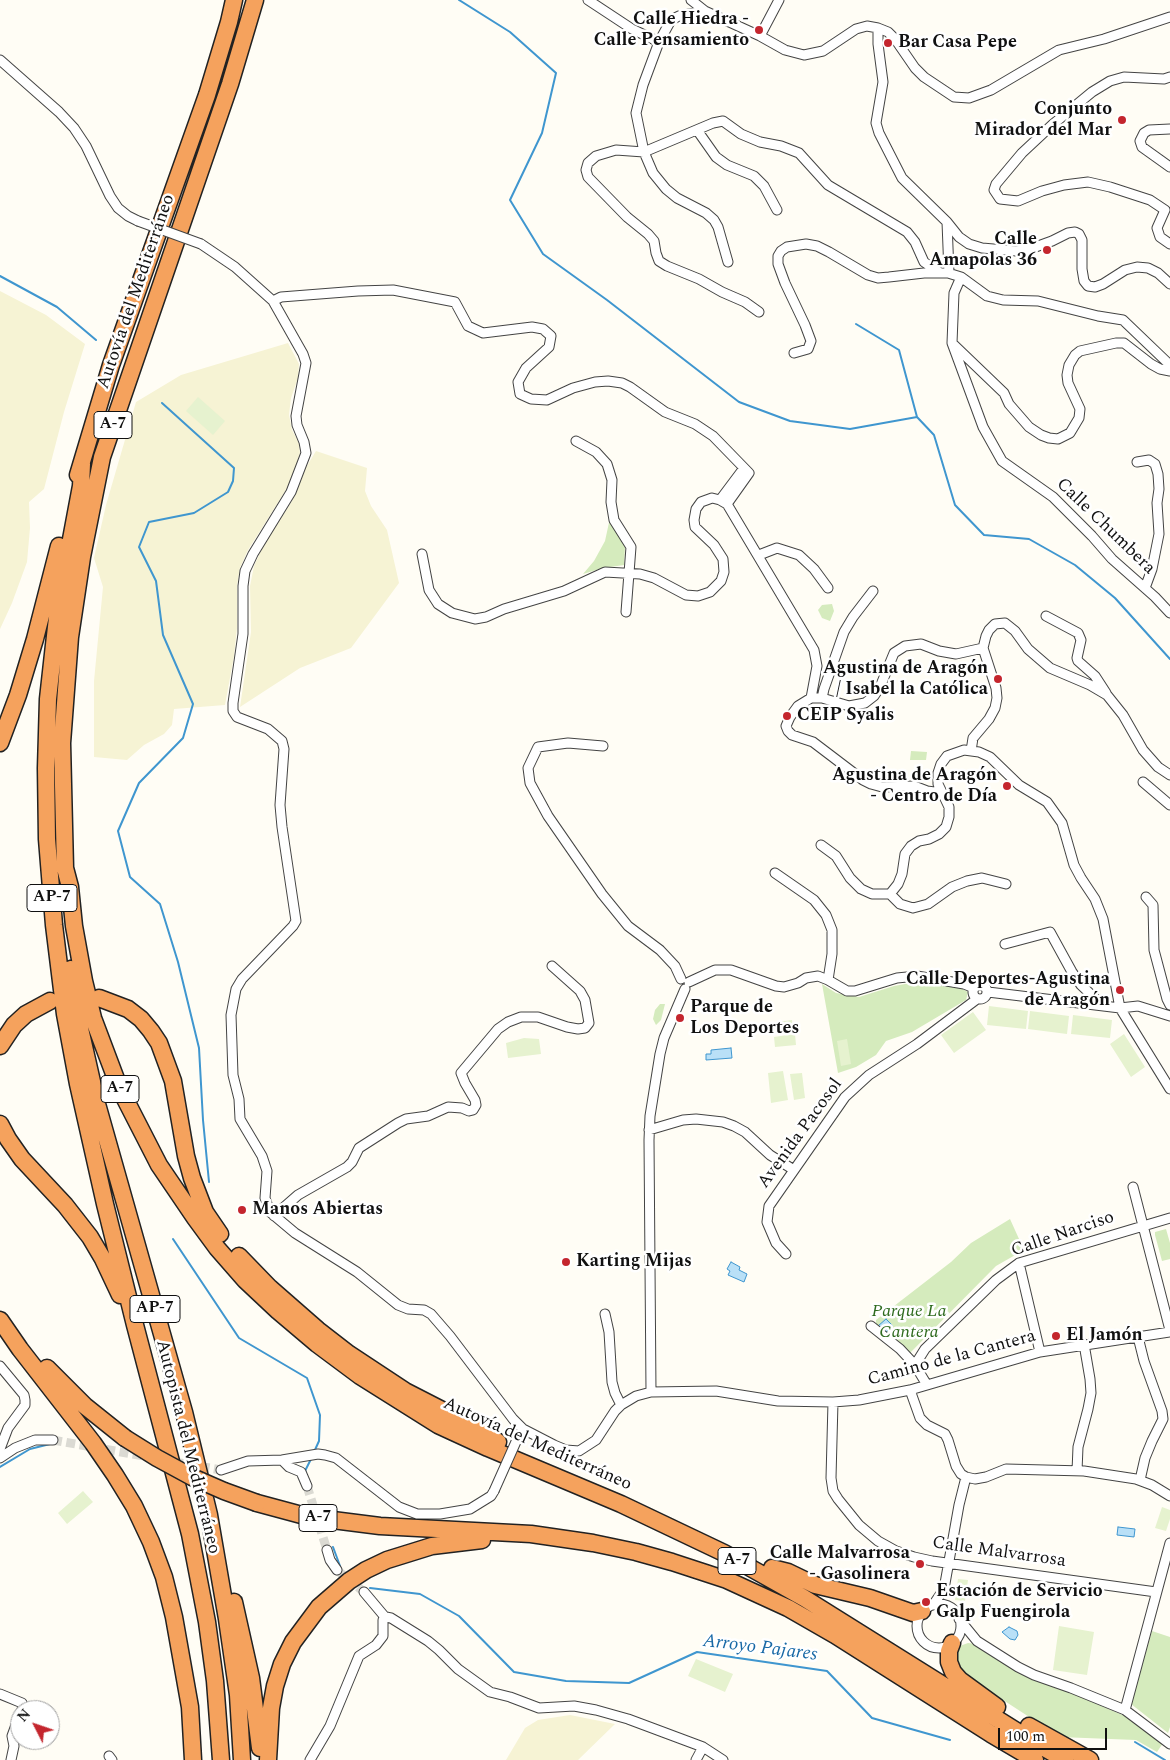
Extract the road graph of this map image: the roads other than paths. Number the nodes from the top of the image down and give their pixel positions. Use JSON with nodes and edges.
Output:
{"nodes":[{"id":1,"x":234,"y":0,"type":"edge"},
{"id":2,"x":255,"y":0,"type":"edge"},
{"id":3,"x":588,"y":0,"type":"edge"},
{"id":4,"x":691,"y":0,"type":"edge"},
{"id":5,"x":779,"y":0,"type":"edge"},
{"id":6,"x":705,"y":11,"type":"junction"},
{"id":7,"x":1170,"y":18,"type":"edge"},
{"id":8,"x":878,"y":28,"type":"junction"},
{"id":9,"x":760,"y":36,"type":"junction"},
{"id":10,"x":658,"y":42,"type":"junction"},
{"id":11,"x":0,"y":60,"type":"edge"},
{"id":12,"x":1170,"y":77,"type":"edge"},
{"id":13,"x":1170,"y":129,"type":"edge"},
{"id":14,"x":697,"y":130,"type":"junction"},
{"id":15,"x":644,"y":152,"type":"junction"},
{"id":16,"x":1170,"y":167,"type":"edge"},
{"id":17,"x":777,"y":210,"type":"dead end"},
{"id":18,"x":946,"y":222,"type":"junction"},
{"id":19,"x":1170,"y":244,"type":"edge"},
{"id":20,"x":728,"y":262,"type":"dead end"},
{"id":21,"x":939,"y":272,"type":"junction"},
{"id":22,"x":949,"y":273,"type":"junction"},
{"id":23,"x":961,"y":277,"type":"junction"},
{"id":24,"x":1170,"y":284,"type":"edge"},
{"id":25,"x":272,"y":301,"type":"junction"},
{"id":26,"x":759,"y":312,"type":"dead end"},
{"id":27,"x":952,"y":343,"type":"junction"},
{"id":28,"x":794,"y":353,"type":"dead end"},
{"id":29,"x":1170,"y":365,"type":"edge"},
{"id":30,"x":1170,"y":371,"type":"edge"},
{"id":31,"x":576,"y":441,"type":"dead end"},
{"id":32,"x":1137,"y":462,"type":"dead end"},
{"id":33,"x":82,"y":464,"type":"junction"},
{"id":34,"x":723,"y":502,"type":"junction"},
{"id":35,"x":422,"y":554,"type":"dead end"},
{"id":36,"x":758,"y":555,"type":"junction"},
{"id":37,"x":629,"y":573,"type":"junction"},
{"id":38,"x":828,"y":588,"type":"dead end"},
{"id":39,"x":1145,"y":588,"type":"junction"},
{"id":40,"x":874,"y":590,"type":"dead end"},
{"id":41,"x":1168,"y":607,"type":"edge"},
{"id":42,"x":626,"y":612,"type":"dead end"},
{"id":43,"x":1046,"y":616,"type":"dead end"},
{"id":44,"x":984,"y":648,"type":"junction"},
{"id":45,"x":1095,"y":676,"type":"junction"},
{"id":46,"x":1090,"y":685,"type":"junction"},
{"id":47,"x":1108,"y":695,"type":"junction"},
{"id":48,"x":811,"y":698,"type":"junction"},
{"id":49,"x":822,"y":698,"type":"junction"},
{"id":50,"x":0,"y":743,"type":"edge"},
{"id":51,"x":603,"y":746,"type":"dead end"},
{"id":52,"x":971,"y":751,"type":"junction"},
{"id":53,"x":1170,"y":775,"type":"edge"},
{"id":54,"x":1143,"y":782,"type":"dead end"},
{"id":55,"x":942,"y":793,"type":"junction"},
{"id":56,"x":1170,"y":805,"type":"edge"},
{"id":57,"x":821,"y":845,"type":"dead end"},
{"id":58,"x":65,"y":868,"type":"junction"},
{"id":59,"x":775,"y":873,"type":"dead end"},
{"id":60,"x":1006,"y":884,"type":"dead end"},
{"id":61,"x":890,"y":894,"type":"junction"},
{"id":62,"x":1146,"y":897,"type":"dead end"},
{"id":63,"x":1005,"y":944,"type":"dead end"},
{"id":64,"x":552,"y":966,"type":"dead end"},
{"id":65,"x":828,"y":980,"type":"junction"},
{"id":66,"x":685,"y":983,"type":"junction"},
{"id":67,"x":974,"y":988,"type":"junction"},
{"id":68,"x":988,"y":992,"type":"junction"},
{"id":69,"x":98,"y":998,"type":"dead end"},
{"id":70,"x":977,"y":999,"type":"junction"},
{"id":71,"x":50,"y":1001,"type":"dead end"},
{"id":72,"x":1170,"y":1005,"type":"edge"},
{"id":73,"x":1102,"y":1006,"type":"junction"},
{"id":74,"x":1120,"y":1008,"type":"junction"},
{"id":75,"x":1170,"y":1016,"type":"edge"},
{"id":76,"x":0,"y":1046,"type":"edge"},
{"id":77,"x":1170,"y":1089,"type":"edge"},
{"id":78,"x":0,"y":1124,"type":"edge"},
{"id":79,"x":649,"y":1130,"type":"junction"},
{"id":80,"x":794,"y":1170,"type":"junction"},
{"id":81,"x":1133,"y":1187,"type":"dead end"},
{"id":82,"x":274,"y":1216,"type":"junction"},
{"id":83,"x":1170,"y":1218,"type":"edge"},
{"id":84,"x":1142,"y":1226,"type":"junction"},
{"id":85,"x":786,"y":1254,"type":"dead end"},
{"id":86,"x":1019,"y":1263,"type":"junction"},
{"id":87,"x":0,"y":1310,"type":"edge"},
{"id":88,"x":605,"y":1314,"type":"dead end"},
{"id":89,"x":0,"y":1320,"type":"edge"},
{"id":90,"x":135,"y":1326,"type":"junction"},
{"id":91,"x":871,"y":1326,"type":"dead end"},
{"id":92,"x":1170,"y":1331,"type":"edge"},
{"id":93,"x":1138,"y":1336,"type":"junction"},
{"id":94,"x":1084,"y":1344,"type":"junction"},
{"id":95,"x":1040,"y":1352,"type":"junction"},
{"id":96,"x":915,"y":1365,"type":"junction"},
{"id":97,"x":0,"y":1366,"type":"edge"},
{"id":98,"x":927,"y":1385,"type":"junction"},
{"id":99,"x":910,"y":1390,"type":"junction"},
{"id":100,"x":651,"y":1392,"type":"junction"},
{"id":101,"x":833,"y":1402,"type":"junction"},
{"id":102,"x":621,"y":1405,"type":"junction"},
{"id":103,"x":422,"y":1414,"type":"junction"},
{"id":104,"x":521,"y":1432,"type":"junction"},
{"id":105,"x":53,"y":1440,"type":"tunnel mouth"},
{"id":106,"x":498,"y":1442,"type":"junction"},
{"id":107,"x":0,"y":1449,"type":"edge"},
{"id":108,"x":0,"y":1458,"type":"edge"},
{"id":109,"x":282,"y":1460,"type":"junction"},
{"id":110,"x":221,"y":1470,"type":"tunnel mouth"},
{"id":111,"x":1077,"y":1471,"type":"junction"},
{"id":112,"x":966,"y":1477,"type":"junction"},
{"id":113,"x":1140,"y":1480,"type":"junction"},
{"id":114,"x":307,"y":1486,"type":"tunnel mouth"},
{"id":115,"x":1170,"y":1496,"type":"edge"},
{"id":116,"x":209,"y":1514,"type":"junction"},
{"id":117,"x":551,"y":1538,"type":"junction"},
{"id":118,"x":1170,"y":1543,"type":"edge"},
{"id":119,"x":327,"y":1550,"type":"tunnel mouth"},
{"id":120,"x":949,"y":1563,"type":"junction"},
{"id":121,"x":772,"y":1568,"type":"junction"},
{"id":122,"x":337,"y":1570,"type":"tunnel mouth"},
{"id":123,"x":944,"y":1589,"type":"junction"},
{"id":124,"x":364,"y":1592,"type":"tunnel mouth"},
{"id":125,"x":1156,"y":1592,"type":"junction"},
{"id":126,"x":927,"y":1608,"type":"junction"},
{"id":127,"x":952,"y":1608,"type":"junction"},
{"id":128,"x":385,"y":1617,"type":"junction"},
{"id":129,"x":960,"y":1619,"type":"junction"},
{"id":130,"x":977,"y":1640,"type":"junction"},
{"id":131,"x":953,"y":1642,"type":"junction"},
{"id":132,"x":0,"y":1694,"type":"edge"},
{"id":133,"x":15,"y":1700,"type":"edge"},
{"id":134,"x":997,"y":1707,"type":"junction"},
{"id":135,"x":1124,"y":1710,"type":"junction"},
{"id":136,"x":1170,"y":1744,"type":"edge"},
{"id":137,"x":703,"y":1746,"type":"junction"},
{"id":138,"x":193,"y":1760,"type":"edge"},
{"id":139,"x":221,"y":1760,"type":"edge"},
{"id":140,"x":242,"y":1760,"type":"edge"},
{"id":141,"x":261,"y":1760,"type":"edge"},
{"id":142,"x":268,"y":1760,"type":"edge"},
{"id":143,"x":310,"y":1760,"type":"edge"},
{"id":144,"x":696,"y":1760,"type":"edge"},
{"id":145,"x":722,"y":1760,"type":"edge"},
{"id":146,"x":1035,"y":1760,"type":"edge"},
{"id":147,"x":1065,"y":1760,"type":"edge"},
{"id":148,"x":1090,"y":1760,"type":"edge"}],
"edges":[{"from":1,"to":33,"type":"highway","name":"Autovía del Mediterráneo","number":"A-7"},
{"from":2,"to":58,"type":"highway","name":"Autovía del Mediterráneo","number":"A-7"},
{"from":3,"to":10,"type":"street"},
{"from":4,"to":6,"type":"street"},
{"from":5,"to":9,"type":"street"},
{"from":6,"to":9,"type":"street"},
{"from":6,"to":10,"type":"street"},
{"from":7,"to":8,"type":"street"},
{"from":8,"to":9,"type":"street"},
{"from":8,"to":18,"type":"street"},
{"from":10,"to":15,"type":"street"},
{"from":11,"to":25,"type":"street","bridge":true},
{"from":12,"to":19,"type":"street"},
{"from":13,"to":16,"type":"street"},
{"from":14,"to":15,"type":"street"},
{"from":14,"to":17,"type":"street"},
{"from":14,"to":21,"type":"street"},
{"from":15,"to":20,"type":"street"},
{"from":15,"to":26,"type":"street"},
{"from":18,"to":22,"type":"street"},
{"from":18,"to":24,"type":"street"},
{"from":21,"to":22,"type":"street"},
{"from":21,"to":28,"type":"street"},
{"from":22,"to":23,"type":"street"},
{"from":23,"to":27,"type":"street","name":"Calle Chumbera"},
{"from":23,"to":29,"type":"street"},
{"from":25,"to":34,"type":"street"},
{"from":25,"to":82,"type":"street"},
{"from":27,"to":30,"type":"street"},
{"from":27,"to":39,"type":"street","name":"Calle Chumbera"},
{"from":31,"to":37,"type":"street"},
{"from":32,"to":39,"type":"street"},
{"from":33,"to":50,"type":"highway","name":"Autovía del Mediterráneo","number":"A-7"},
{"from":33,"to":90,"type":"highway","name":"Autopista del Mediterráneo","number":"AP-7"},
{"from":34,"to":36,"type":"street"},
{"from":34,"to":37,"type":"street"},
{"from":35,"to":37,"type":"street"},
{"from":36,"to":38,"type":"street"},
{"from":36,"to":48,"type":"street"},
{"from":37,"to":42,"type":"street"},
{"from":39,"to":41,"type":"street","name":"Calle Chumbera"},
{"from":40,"to":49,"type":"street"},
{"from":43,"to":45,"type":"street"},
{"from":44,"to":46,"type":"street"},
{"from":44,"to":49,"type":"street"},
{"from":44,"to":52,"type":"street"},
{"from":45,"to":46,"type":"street"},
{"from":45,"to":47,"type":"street"},
{"from":46,"to":47,"type":"street"},
{"from":47,"to":53,"type":"street"},
{"from":48,"to":49,"type":"street"},
{"from":48,"to":55,"type":"street"},
{"from":51,"to":66,"type":"street"},
{"from":52,"to":55,"type":"street"},
{"from":52,"to":74,"type":"street"},
{"from":54,"to":56,"type":"street"},
{"from":55,"to":61,"type":"street"},
{"from":57,"to":61,"type":"street"},
{"from":58,"to":103,"type":"highway","name":"Autovía del Mediterráneo","number":"A-7"},
{"from":58,"to":116,"type":"highway","name":"Autopista del Mediterráneo","number":"AP-7"},
{"from":59,"to":65,"type":"street"},
{"from":60,"to":61,"type":"street"},
{"from":62,"to":72,"type":"street"},
{"from":63,"to":73,"type":"street"},
{"from":64,"to":82,"type":"street"},
{"from":65,"to":66,"type":"street"},
{"from":65,"to":67,"type":"street"},
{"from":66,"to":79,"type":"street"},
{"from":67,"to":68,"type":"street"},
{"from":67,"to":70,"type":"street"},
{"from":68,"to":70,"type":"street"},
{"from":68,"to":73,"type":"street"},
{"from":69,"to":106,"type":"highway"},
{"from":70,"to":80,"type":"street","name":"Avenida Pacosol"},
{"from":71,"to":76,"type":"highway"},
{"from":73,"to":74,"type":"street"},
{"from":74,"to":75,"type":"street"},
{"from":74,"to":77,"type":"street"},
{"from":78,"to":90,"type":"highway"},
{"from":79,"to":80,"type":"street"},
{"from":79,"to":100,"type":"street"},
{"from":80,"to":85,"type":"street","name":"Avenida Pacosol"},
{"from":81,"to":84,"type":"street"},
{"from":82,"to":104,"type":"street"},
{"from":83,"to":84,"type":"street","name":"Calle Narciso"},
{"from":84,"to":86,"type":"street","name":"Calle Narciso"},
{"from":84,"to":92,"type":"street"},
{"from":86,"to":95,"type":"street"},
{"from":86,"to":96,"type":"street","name":"Calle Narciso"},
{"from":87,"to":117,"type":"highway","number":"A-7","bridge":true},
{"from":88,"to":102,"type":"street"},
{"from":89,"to":138,"type":"highway"},
{"from":90,"to":139,"type":"highway","name":"Autopista del Mediterráneo","number":"AP-7"},
{"from":91,"to":96,"type":"street"},
{"from":92,"to":93,"type":"street","name":"Camino de la Cantera"},
{"from":93,"to":94,"type":"street","name":"Camino de la Cantera"},
{"from":93,"to":113,"type":"street"},
{"from":94,"to":95,"type":"street","name":"Camino de la Cantera"},
{"from":94,"to":111,"type":"street"},
{"from":95,"to":98,"type":"street","name":"Camino de la Cantera"},
{"from":96,"to":98,"type":"street"},
{"from":97,"to":107,"type":"street"},
{"from":98,"to":99,"type":"street","name":"Camino de la Cantera"},
{"from":99,"to":101,"type":"street","name":"Camino de la Cantera"},
{"from":99,"to":112,"type":"street"},
{"from":100,"to":101,"type":"street","name":"Camino de la Cantera"},
{"from":100,"to":102,"type":"street"},
{"from":101,"to":120,"type":"street","name":"Calle Malvarrosa"},
{"from":102,"to":104,"type":"street"},
{"from":103,"to":106,"type":"highway"},
{"from":103,"to":147,"type":"highway","name":"Autovía del Mediterráneo","number":"A-7"},
{"from":104,"to":109,"type":"street","bridge":true},
{"from":105,"to":108,"type":"street"},
{"from":106,"to":121,"type":"highway"},
{"from":109,"to":110,"type":"street"},
{"from":109,"to":114,"type":"street"},
{"from":111,"to":112,"type":"street"},
{"from":111,"to":113,"type":"street"},
{"from":112,"to":120,"type":"street"},
{"from":113,"to":115,"type":"street"},
{"from":116,"to":140,"type":"highway","name":"Autopista del Mediterráneo","number":"AP-7"},
{"from":116,"to":141,"type":"highway"},
{"from":117,"to":142,"type":"highway"},
{"from":117,"to":146,"type":"highway","number":"A-7"},
{"from":118,"to":125,"type":"street"},
{"from":119,"to":122,"type":"street"},
{"from":120,"to":123,"type":"street"},
{"from":120,"to":125,"type":"street","name":"Calle Malvarrosa"},
{"from":121,"to":126,"type":"highway"},
{"from":121,"to":134,"type":"highway"},
{"from":123,"to":126,"type":"street"},
{"from":123,"to":127,"type":"street"},
{"from":124,"to":128,"type":"street"},
{"from":125,"to":135,"type":"street"},
{"from":126,"to":127,"type":"street"},
{"from":126,"to":131,"type":"street"},
{"from":127,"to":129,"type":"street"},
{"from":128,"to":137,"type":"street"},
{"from":128,"to":143,"type":"street"},
{"from":129,"to":130,"type":"street"},
{"from":129,"to":131,"type":"street"},
{"from":130,"to":131,"type":"street"},
{"from":130,"to":135,"type":"street"},
{"from":131,"to":134,"type":"highway"},
{"from":132,"to":133,"type":"street"},
{"from":134,"to":148,"type":"highway"},
{"from":135,"to":136,"type":"street"},
{"from":137,"to":144,"type":"street"},
{"from":137,"to":145,"type":"street"}]}
